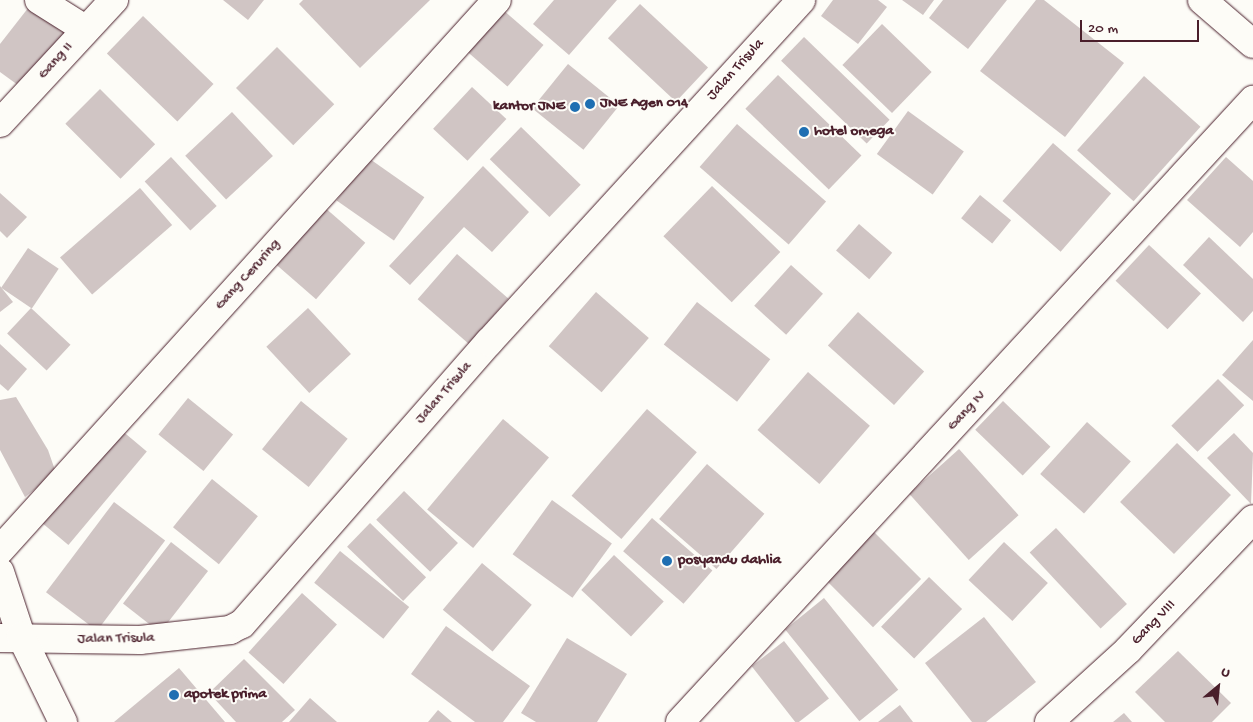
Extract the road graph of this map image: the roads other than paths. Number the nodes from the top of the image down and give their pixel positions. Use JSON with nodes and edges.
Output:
{"nodes":[{"id":1,"x":39,"y":0,"type":"edge"},
{"id":2,"x":114,"y":0,"type":"edge"},
{"id":3,"x":497,"y":0,"type":"edge"},
{"id":4,"x":800,"y":0,"type":"edge"},
{"id":5,"x":1202,"y":0,"type":"edge"},
{"id":6,"x":85,"y":30,"type":"junction"},
{"id":7,"x":1253,"y":44,"type":"edge"},
{"id":8,"x":1253,"y":100,"type":"edge"},
{"id":9,"x":0,"y":123,"type":"edge"},
{"id":10,"x":1253,"y":519,"type":"edge"},
{"id":11,"x":0,"y":550,"type":"edge"},
{"id":12,"x":0,"y":572,"type":"edge"},
{"id":13,"x":11,"y":637,"type":"edge"},
{"id":14,"x":63,"y":722,"type":"edge"},
{"id":15,"x":680,"y":722,"type":"edge"},
{"id":16,"x":1049,"y":722,"type":"edge"}],
"edges":[{"from":1,"to":6,"type":"street"},
{"from":2,"to":6,"type":"street","name":"Gang II"},
{"from":3,"to":11,"type":"street","name":"Gang Ceruring"},
{"from":4,"to":13,"type":"street","name":"Jalan Trisula"},
{"from":5,"to":7,"type":"street"},
{"from":6,"to":9,"type":"street","name":"Gang II"},
{"from":8,"to":15,"type":"street","name":"Gang IV"},
{"from":10,"to":16,"type":"street","name":"Gang VIII"},
{"from":12,"to":13,"type":"street"},
{"from":13,"to":14,"type":"street"}]}
